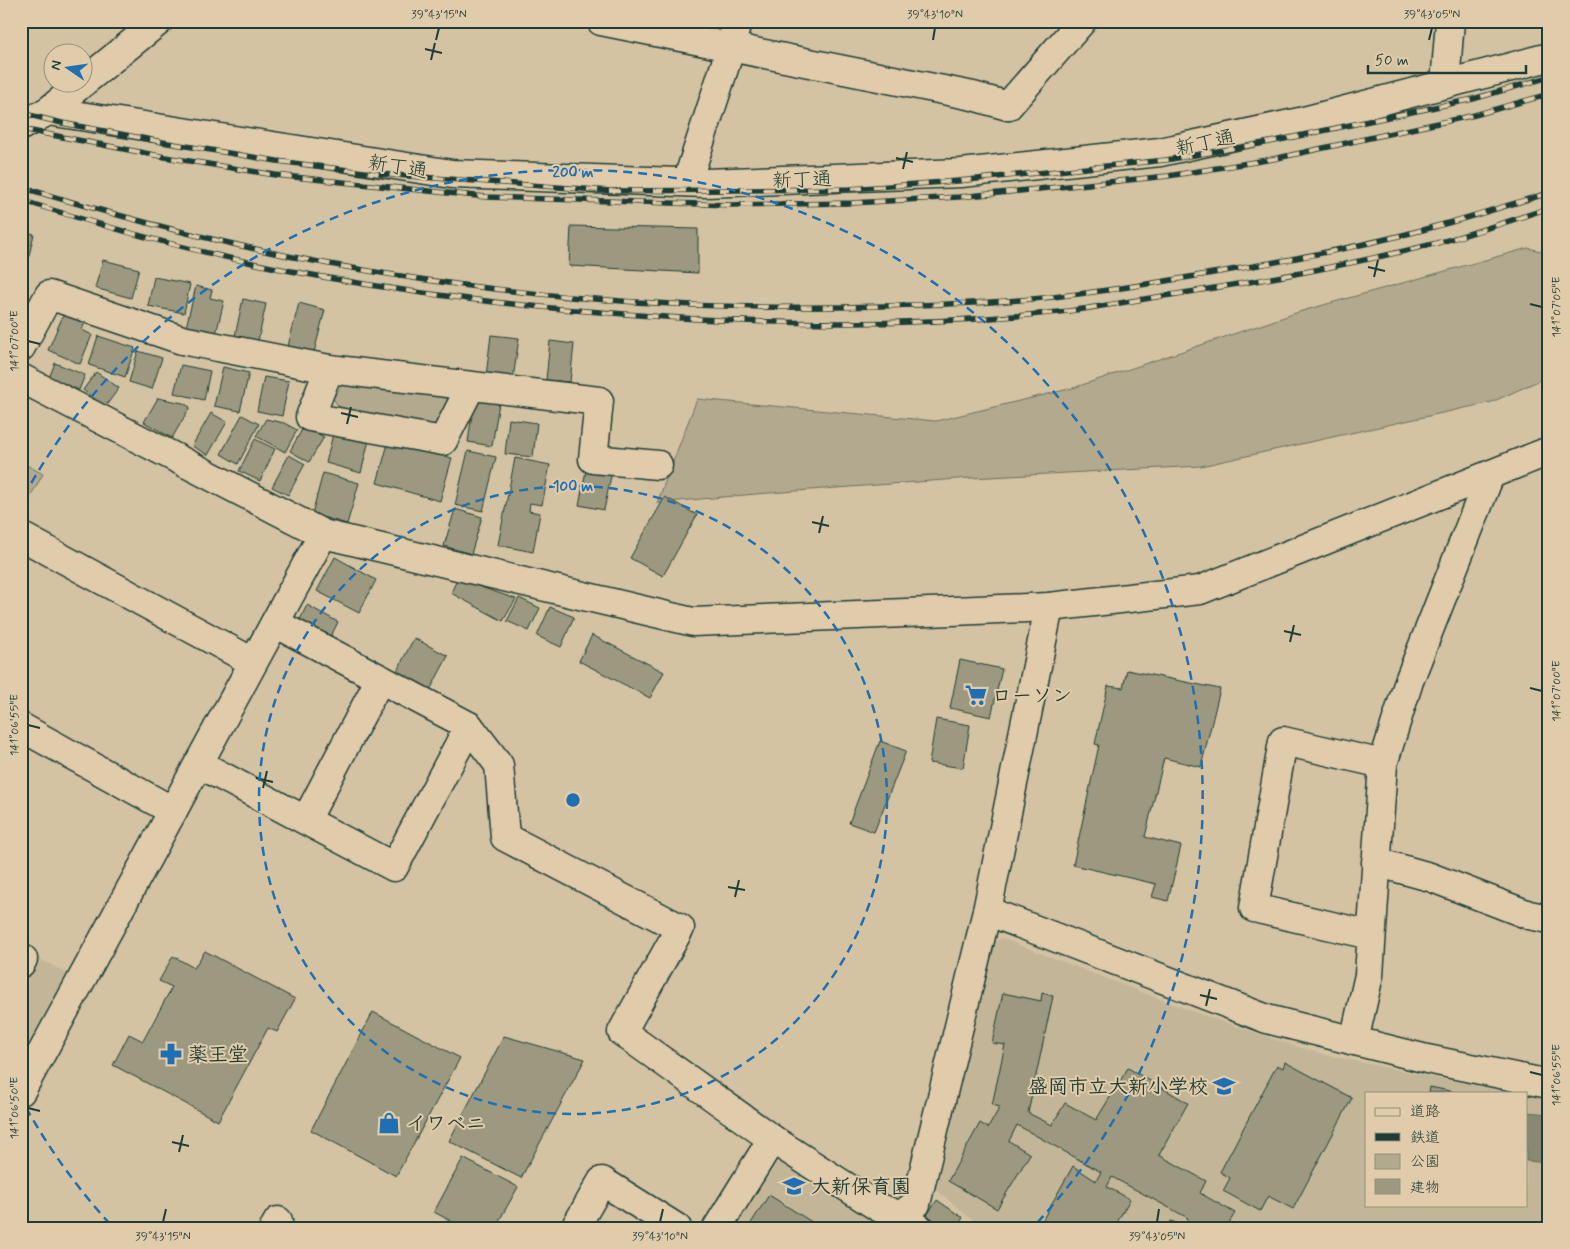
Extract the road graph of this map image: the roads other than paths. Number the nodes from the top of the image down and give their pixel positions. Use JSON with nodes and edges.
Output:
{"nodes":[{"id":1,"x":159,"y":21,"type":"edge"},
{"id":2,"x":601,"y":21,"type":"edge"},
{"id":3,"x":1082,"y":21,"type":"edge"},
{"id":4,"x":1450,"y":21,"type":"edge"},
{"id":5,"x":734,"y":34,"type":"edge"},
{"id":6,"x":1549,"y":56,"type":"edge"},
{"id":7,"x":1445,"y":84,"type":"junction"},
{"id":8,"x":48,"y":111,"type":"junction"},
{"id":9,"x":21,"y":126,"type":"edge"},
{"id":10,"x":687,"y":182,"type":"junction"},
{"id":11,"x":21,"y":348,"type":"edge"},
{"id":12,"x":329,"y":369,"type":"junction"},
{"id":13,"x":21,"y":378,"type":"edge"},
{"id":14,"x":470,"y":386,"type":"junction"},
{"id":15,"x":1549,"y":451,"type":"edge"},
{"id":16,"x":658,"y":464,"type":"dead end"},
{"id":17,"x":1490,"y":475,"type":"junction"},
{"id":18,"x":323,"y":534,"type":"junction"},
{"id":19,"x":21,"y":536,"type":"edge"},
{"id":20,"x":1049,"y":607,"type":"junction"},
{"id":21,"x":275,"y":623,"type":"junction"},
{"id":22,"x":253,"y":662,"type":"junction"},
{"id":23,"x":380,"y":679,"type":"junction"},
{"id":24,"x":469,"y":726,"type":"junction"},
{"id":25,"x":21,"y":727,"type":"edge"},
{"id":26,"x":199,"y":764,"type":"junction"},
{"id":27,"x":1383,"y":764,"type":"junction"},
{"id":28,"x":173,"y":811,"type":"junction"},
{"id":29,"x":306,"y":820,"type":"junction"},
{"id":30,"x":1376,"y":862,"type":"junction"},
{"id":31,"x":987,"y":911,"type":"junction"},
{"id":32,"x":1549,"y":919,"type":"edge"},
{"id":33,"x":1371,"y":935,"type":"junction"},
{"id":34,"x":21,"y":958,"type":"edge"},
{"id":35,"x":21,"y":963,"type":"edge"},
{"id":36,"x":1354,"y":1041,"type":"junction"},
{"id":37,"x":1549,"y":1084,"type":"edge"},
{"id":38,"x":21,"y":1091,"type":"edge"},
{"id":39,"x":772,"y":1140,"type":"junction"},
{"id":40,"x":903,"y":1224,"type":"edge"},
{"id":41,"x":575,"y":1228,"type":"edge"},
{"id":42,"x":677,"y":1228,"type":"edge"},
{"id":43,"x":717,"y":1228,"type":"edge"}],
"edges":[{"from":1,"to":8,"type":"street"},
{"from":2,"to":5,"type":"street"},
{"from":3,"to":5,"type":"street"},
{"from":4,"to":7,"type":"street"},
{"from":5,"to":10,"type":"street"},
{"from":6,"to":7,"type":"street","name":"新丁通"},
{"from":7,"to":10,"type":"street","name":"新丁通"},
{"from":8,"to":9,"type":"street"},
{"from":8,"to":10,"type":"street","name":"新丁通"},
{"from":11,"to":12,"type":"street"},
{"from":12,"to":14,"type":"street"},
{"from":12,"to":14,"type":"street"},
{"from":13,"to":18,"type":"street"},
{"from":14,"to":16,"type":"street"},
{"from":15,"to":17,"type":"street"},
{"from":17,"to":20,"type":"street"},
{"from":17,"to":27,"type":"street"},
{"from":18,"to":20,"type":"street"},
{"from":18,"to":21,"type":"street"},
{"from":19,"to":22,"type":"street"},
{"from":20,"to":31,"type":"street"},
{"from":21,"to":22,"type":"street"},
{"from":21,"to":23,"type":"street"},
{"from":22,"to":26,"type":"street"},
{"from":23,"to":24,"type":"street"},
{"from":23,"to":29,"type":"street"},
{"from":24,"to":29,"type":"street"},
{"from":24,"to":39,"type":"street"},
{"from":25,"to":28,"type":"street"},
{"from":26,"to":28,"type":"street"},
{"from":26,"to":29,"type":"street"},
{"from":27,"to":30,"type":"street"},
{"from":27,"to":33,"type":"street"},
{"from":28,"to":38,"type":"street"},
{"from":30,"to":32,"type":"street"},
{"from":30,"to":33,"type":"street"},
{"from":31,"to":36,"type":"street"},
{"from":31,"to":40,"type":"street"},
{"from":33,"to":36,"type":"street"},
{"from":34,"to":35,"type":"street"},
{"from":36,"to":37,"type":"street"},
{"from":39,"to":40,"type":"street"},
{"from":39,"to":43,"type":"street"},
{"from":41,"to":42,"type":"street"}]}
